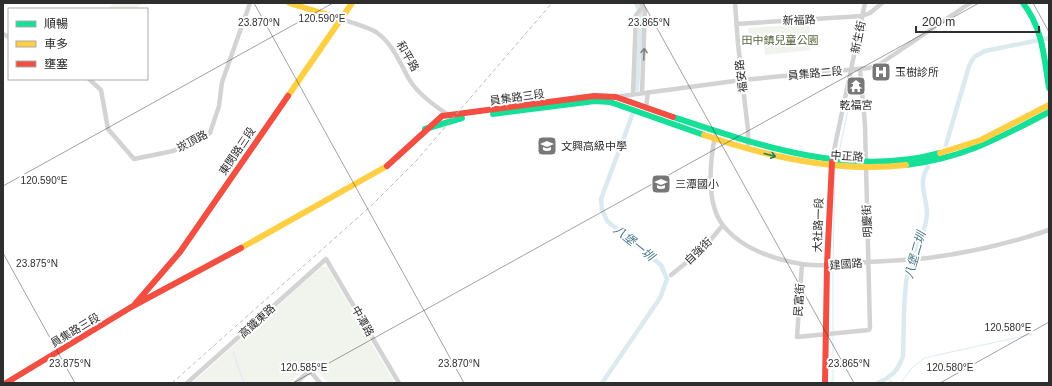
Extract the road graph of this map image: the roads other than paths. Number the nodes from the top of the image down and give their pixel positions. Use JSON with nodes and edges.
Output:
{"nodes":[{"id":1,"x":250,"y":3,"type":"edge"},
{"id":2,"x":289,"y":3,"type":"edge"},
{"id":3,"x":352,"y":3,"type":"edge"},
{"id":4,"x":735,"y":3,"type":"edge"},
{"id":5,"x":865,"y":3,"type":"edge"},
{"id":6,"x":882,"y":3,"type":"edge"},
{"id":7,"x":970,"y":3,"type":"edge"},
{"id":8,"x":1023,"y":3,"type":"edge"},
{"id":9,"x":642,"y":5,"type":"edge"},
{"id":10,"x":862,"y":16,"type":"junction"},
{"id":11,"x":341,"y":19,"type":"junction"},
{"id":12,"x":736,"y":24,"type":"junction"},
{"id":13,"x":860,"y":69,"type":"junction"},
{"id":14,"x":851,"y":70,"type":"junction"},
{"id":15,"x":90,"y":80,"type":"edge"},
{"id":16,"x":742,"y":80,"type":"junction"},
{"id":17,"x":1049,"y":88,"type":"edge"},
{"id":18,"x":648,"y":92,"type":"junction"},
{"id":19,"x":642,"y":93,"type":"junction"},
{"id":20,"x":633,"y":94,"type":"junction"},
{"id":21,"x":616,"y":97,"type":"junction"},
{"id":22,"x":595,"y":101,"type":"junction"},
{"id":23,"x":630,"y":105,"type":"junction"},
{"id":24,"x":1049,"y":105,"type":"edge"},
{"id":25,"x":643,"y":110,"type":"junction"},
{"id":26,"x":1049,"y":112,"type":"edge"},
{"id":27,"x":448,"y":115,"type":"junction"},
{"id":28,"x":457,"y":118,"type":"junction"},
{"id":29,"x":425,"y":129,"type":"junction"},
{"id":30,"x":715,"y":135,"type":"junction"},
{"id":31,"x":748,"y":146,"type":"junction"},
{"id":32,"x":936,"y":157,"type":"junction"},
{"id":33,"x":832,"y":163,"type":"junction"},
{"id":34,"x":865,"y":165,"type":"junction"},
{"id":35,"x":722,"y":225,"type":"junction"},
{"id":36,"x":1049,"y":230,"type":"edge"},
{"id":37,"x":326,"y":259,"type":"joint"},
{"id":38,"x":869,"y":262,"type":"junction"},
{"id":39,"x":802,"y":264,"type":"junction"},
{"id":40,"x":827,"y":266,"type":"junction"},
{"id":41,"x":671,"y":275,"type":"dead end"},
{"id":42,"x":133,"y":306,"type":"junction"},
{"id":43,"x":827,"y":334,"type":"junction"},
{"id":44,"x":6,"y":383,"type":"edge"},
{"id":45,"x":188,"y":383,"type":"edge"},
{"id":46,"x":296,"y":383,"type":"edge"},
{"id":47,"x":320,"y":383,"type":"edge"},
{"id":48,"x":399,"y":383,"type":"edge"},
{"id":49,"x":825,"y":383,"type":"edge"}],
"edges":[{"from":1,"to":15,"type":"street","name":"崁頂路"},
{"from":2,"to":11,"type":"street","name":"和平路"},
{"from":3,"to":11,"type":"street","name":"東閔路三段"},
{"from":4,"to":12,"type":"street","name":"福安路"},
{"from":5,"to":10,"type":"street","name":"新生街"},
{"from":6,"to":10,"type":"street"},
{"from":7,"to":13,"type":"street","name":"員集路二段"},
{"from":8,"to":17,"type":"street"},
{"from":19,"to":9,"type":"street","one_way":true},
{"from":9,"to":20,"type":"street"},
{"from":10,"to":12,"type":"street","name":"新福路"},
{"from":10,"to":14,"type":"street","name":"新生街"},
{"from":11,"to":27,"type":"street","name":"和平路"},
{"from":11,"to":42,"type":"street","name":"東閔路三段"},
{"from":12,"to":16,"type":"street","name":"福安路"},
{"from":13,"to":14,"type":"street","name":"員集路二段"},
{"from":13,"to":34,"type":"street","name":"明慶街"},
{"from":14,"to":16,"type":"street","name":"員集路二段"},
{"from":14,"to":33,"type":"street","name":"大社路一段"},
{"from":16,"to":18,"type":"street","name":"員集路二段"},
{"from":16,"to":31,"type":"street","name":"福安路"},
{"from":18,"to":19,"type":"street","name":"員集路二段"},
{"from":18,"to":25,"type":"street"},
{"from":19,"to":20,"type":"street","name":"員集路二段"},
{"from":20,"to":21,"type":"street"},
{"from":21,"to":22,"type":"street"},
{"from":21,"to":23,"type":"street"},
{"from":21,"to":27,"type":"street","name":"員集路三段"},
{"from":22,"to":23,"type":"street"},
{"from":22,"to":28,"type":"street","name":"員集路三段"},
{"from":23,"to":25,"type":"street","name":"中正路"},
{"from":24,"to":32,"type":"street","name":"中正路"},
{"from":25,"to":30,"type":"street","name":"中正路"},
{"from":26,"to":32,"type":"street","name":"中正路"},
{"from":27,"to":28,"type":"street","name":"和平路"},
{"from":27,"to":29,"type":"street","name":"員集路三段"},
{"from":28,"to":29,"type":"street","name":"員集路三段"},
{"from":29,"to":42,"type":"street","name":"員集路三段"},
{"from":30,"to":31,"type":"street","name":"中正路"},
{"from":30,"to":35,"type":"street","name":"建國路"},
{"from":31,"to":33,"type":"street","name":"中正路"},
{"from":32,"to":34,"type":"street","name":"中正路"},
{"from":33,"to":34,"type":"street","name":"中正路"},
{"from":33,"to":40,"type":"street","name":"大社路一段"},
{"from":34,"to":38,"type":"street","name":"明慶街"},
{"from":35,"to":39,"type":"street","name":"建國路"},
{"from":35,"to":41,"type":"street","name":"自強街"},
{"from":36,"to":38,"type":"street","name":"建國路"},
{"from":37,"to":45,"type":"street","name":"高鐵東路"},
{"from":37,"to":48,"type":"street","name":"中潭路"},
{"from":38,"to":40,"type":"street","name":"建國路"},
{"from":38,"to":43,"type":"street","name":"明慶街"},
{"from":39,"to":40,"type":"street","name":"建國路"},
{"from":39,"to":43,"type":"street","name":"民富街"},
{"from":40,"to":43,"type":"street","name":"大社路一段"},
{"from":42,"to":44,"type":"street","name":"員集路三段"},
{"from":43,"to":49,"type":"street","name":"大社路一段"},
{"from":46,"to":47,"type":"street"}]}
